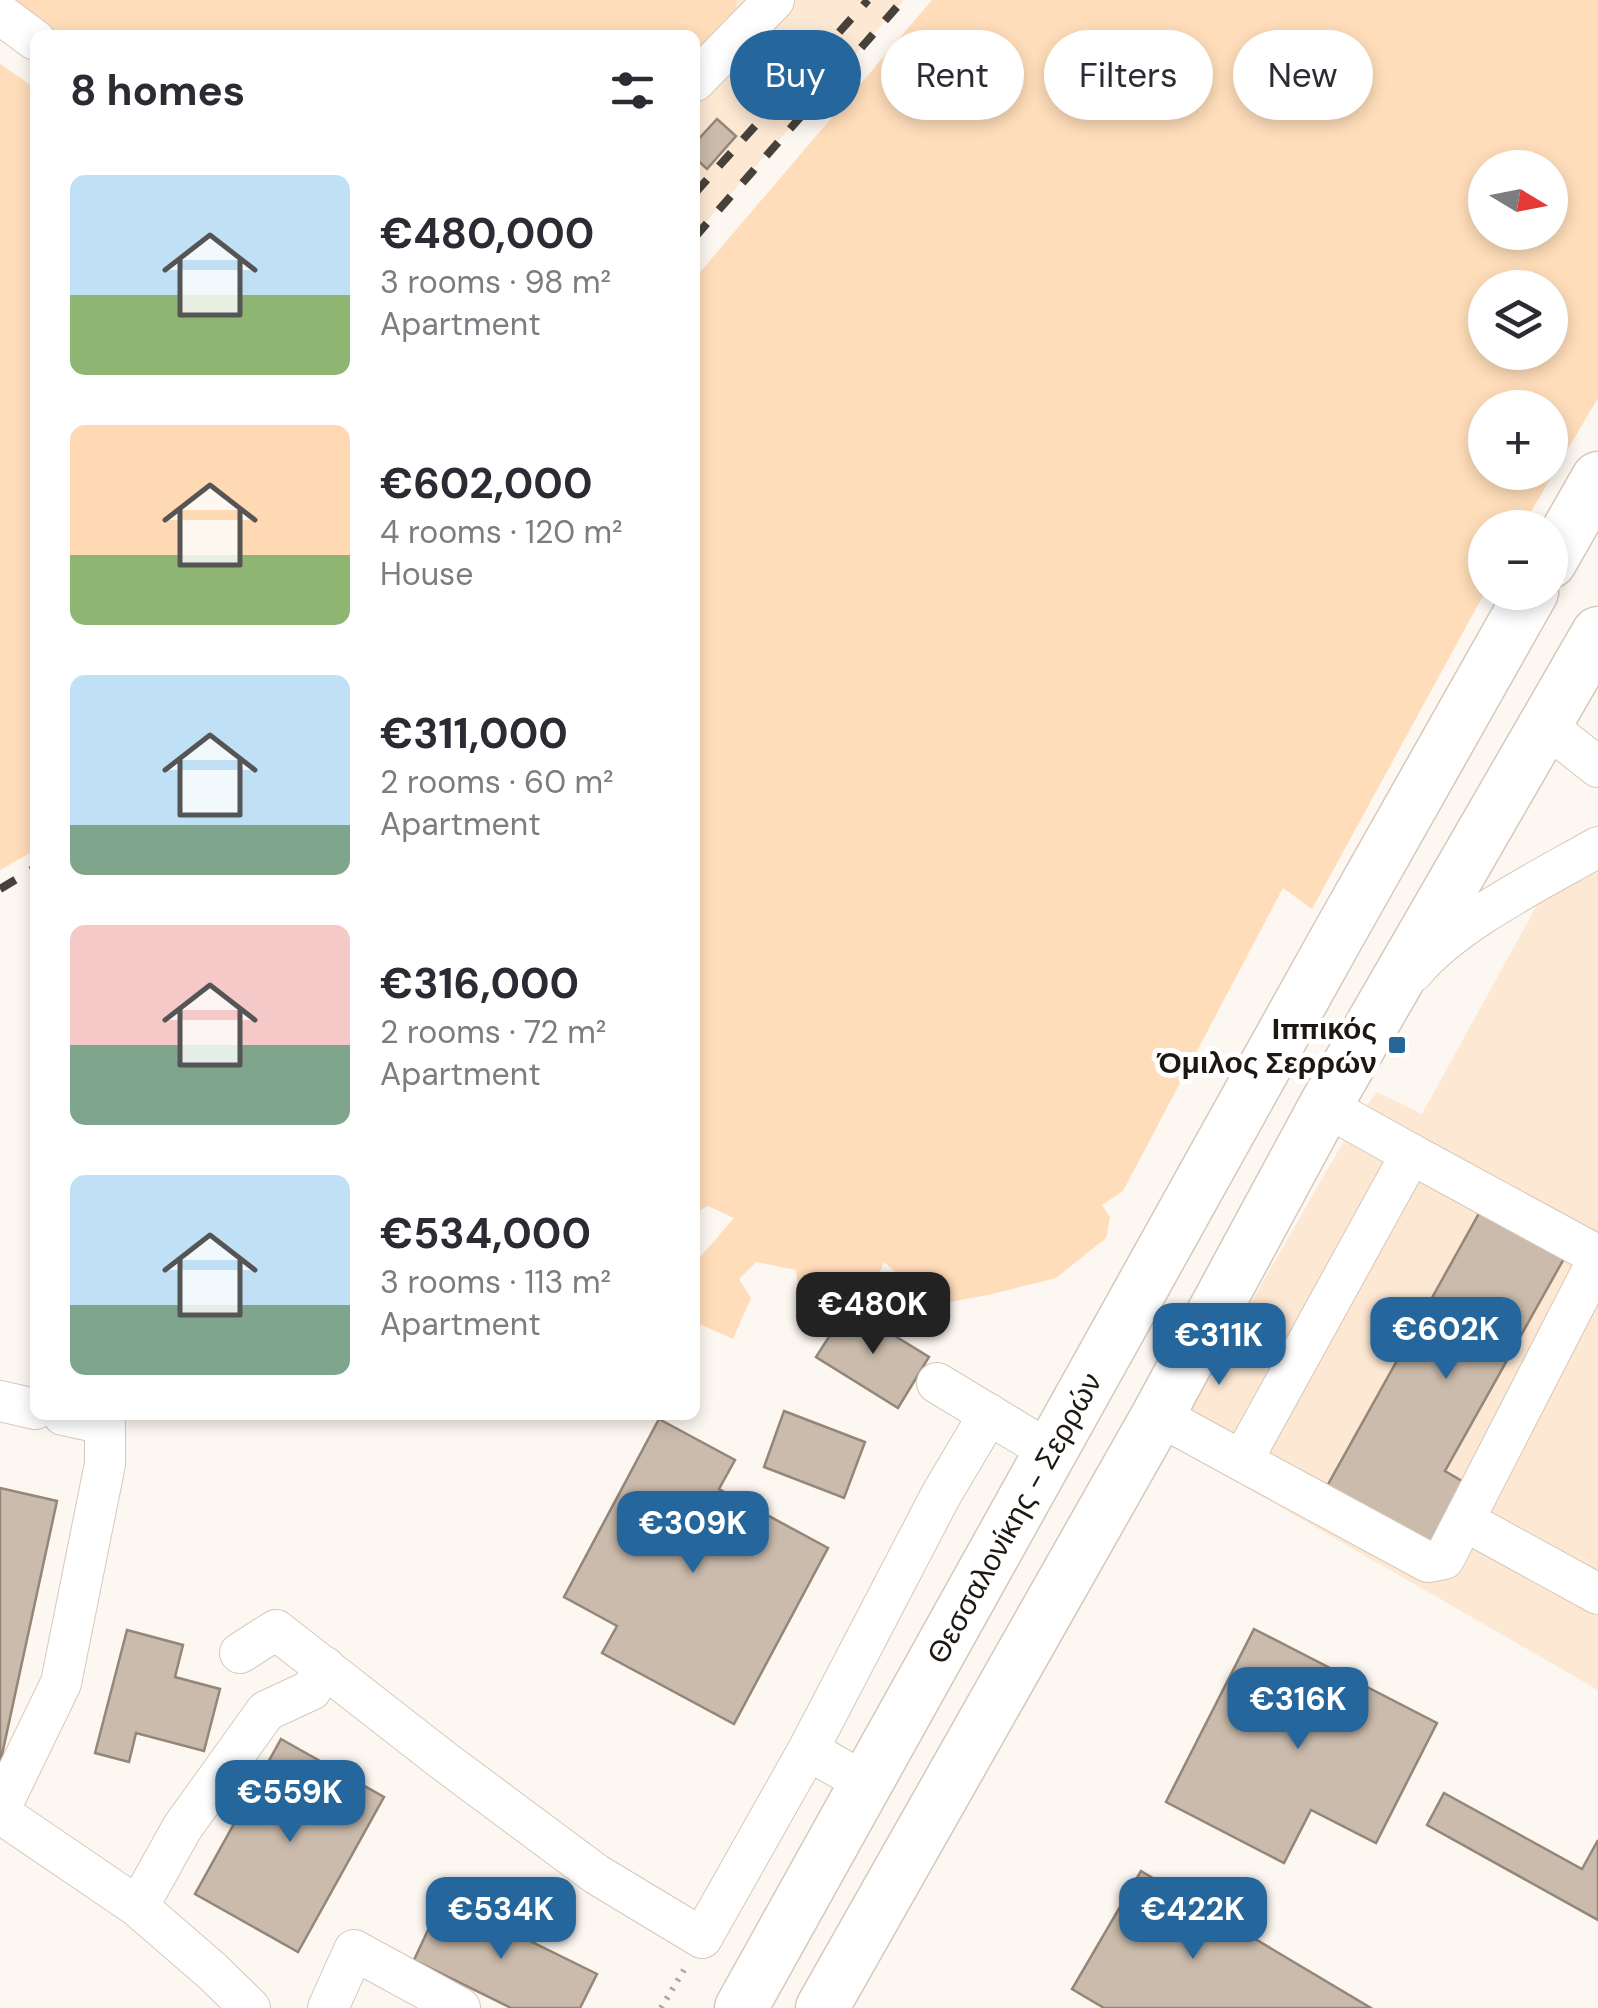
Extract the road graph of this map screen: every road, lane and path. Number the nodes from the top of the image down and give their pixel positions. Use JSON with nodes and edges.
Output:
{"nodes":[{"id":1,"x":774,"y":0,"type":"edge"},
{"id":2,"x":0,"y":14,"type":"edge"},
{"id":3,"x":30,"y":36,"type":"edge"},
{"id":4,"x":700,"y":76,"type":"edge"},
{"id":5,"x":1598,"y":478,"type":"edge"},
{"id":6,"x":1568,"y":530,"type":"edge"},
{"id":7,"x":1522,"y":610,"type":"edge"},
{"id":8,"x":1598,"y":633,"type":"edge"},
{"id":9,"x":1546,"y":726,"type":"junction"},
{"id":10,"x":1598,"y":767,"type":"edge"},
{"id":11,"x":1598,"y":846,"type":"edge"},
{"id":12,"x":1378,"y":1013,"type":"junction"},
{"id":13,"x":1325,"y":1106,"type":"junction"},
{"id":14,"x":1412,"y":1154,"type":"junction"},
{"id":15,"x":937,"y":1383,"type":"dead end"},
{"id":16,"x":0,"y":1401,"type":"edge"},
{"id":17,"x":30,"y":1408,"type":"edge"},
{"id":18,"x":989,"y":1414,"type":"junction"},
{"id":19,"x":1158,"y":1415,"type":"junction"},
{"id":20,"x":86,"y":1420,"type":"edge"},
{"id":21,"x":1051,"y":1452,"type":"junction"},
{"id":22,"x":1242,"y":1461,"type":"junction"},
{"id":23,"x":1465,"y":1521,"type":"junction"},
{"id":24,"x":1598,"y":1594,"type":"edge"},
{"id":25,"x":240,"y":1653,"type":"dead end"},
{"id":26,"x":326,"y":1667,"type":"junction"},
{"id":27,"x":808,"y":1750,"type":"junction"},
{"id":28,"x":866,"y":1784,"type":"junction"},
{"id":29,"x":0,"y":1811,"type":"edge"},
{"id":30,"x":138,"y":1907,"type":"junction"},
{"id":31,"x":854,"y":1952,"type":"junction"},
{"id":32,"x":250,"y":2008,"type":"edge"},
{"id":33,"x":328,"y":2008,"type":"edge"},
{"id":34,"x":460,"y":2008,"type":"edge"},
{"id":35,"x":741,"y":2008,"type":"edge"},
{"id":36,"x":822,"y":2008,"type":"edge"},
{"id":37,"x":851,"y":2008,"type":"edge"}],
"edges":[{"from":1,"to":4,"type":"street"},
{"from":2,"to":3,"type":"street"},
{"from":5,"to":6,"type":"main road"},
{"from":7,"to":21,"type":"main road","name":"Θεσσαλονίκης - Σερρών"},
{"from":8,"to":9,"type":"main road"},
{"from":9,"to":10,"type":"street"},
{"from":9,"to":12,"type":"main road"},
{"from":11,"to":12,"type":"street"},
{"from":12,"to":13,"type":"main road"},
{"from":13,"to":14,"type":"street"},
{"from":13,"to":19,"type":"main road"},
{"from":14,"to":22,"type":"street"},
{"from":14,"to":23,"type":"street"},
{"from":15,"to":18,"type":"street"},
{"from":16,"to":17,"type":"street"},
{"from":18,"to":21,"type":"street"},
{"from":18,"to":27,"type":"street"},
{"from":19,"to":22,"type":"street"},
{"from":19,"to":31,"type":"main road"},
{"from":20,"to":29,"type":"street"},
{"from":21,"to":28,"type":"main road","name":"Θεσσαλονίκης - Σερρών"},
{"from":22,"to":23,"type":"street"},
{"from":23,"to":24,"type":"street"},
{"from":25,"to":26,"type":"street"},
{"from":26,"to":27,"type":"street"},
{"from":26,"to":30,"type":"street"},
{"from":27,"to":28,"type":"street"},
{"from":28,"to":35,"type":"main road","name":"Θεσσαλονίκης - Σερρών"},
{"from":29,"to":30,"type":"street"},
{"from":30,"to":32,"type":"street"},
{"from":31,"to":36,"type":"main road"},
{"from":31,"to":37,"type":"street"},
{"from":33,"to":34,"type":"street"}]}
